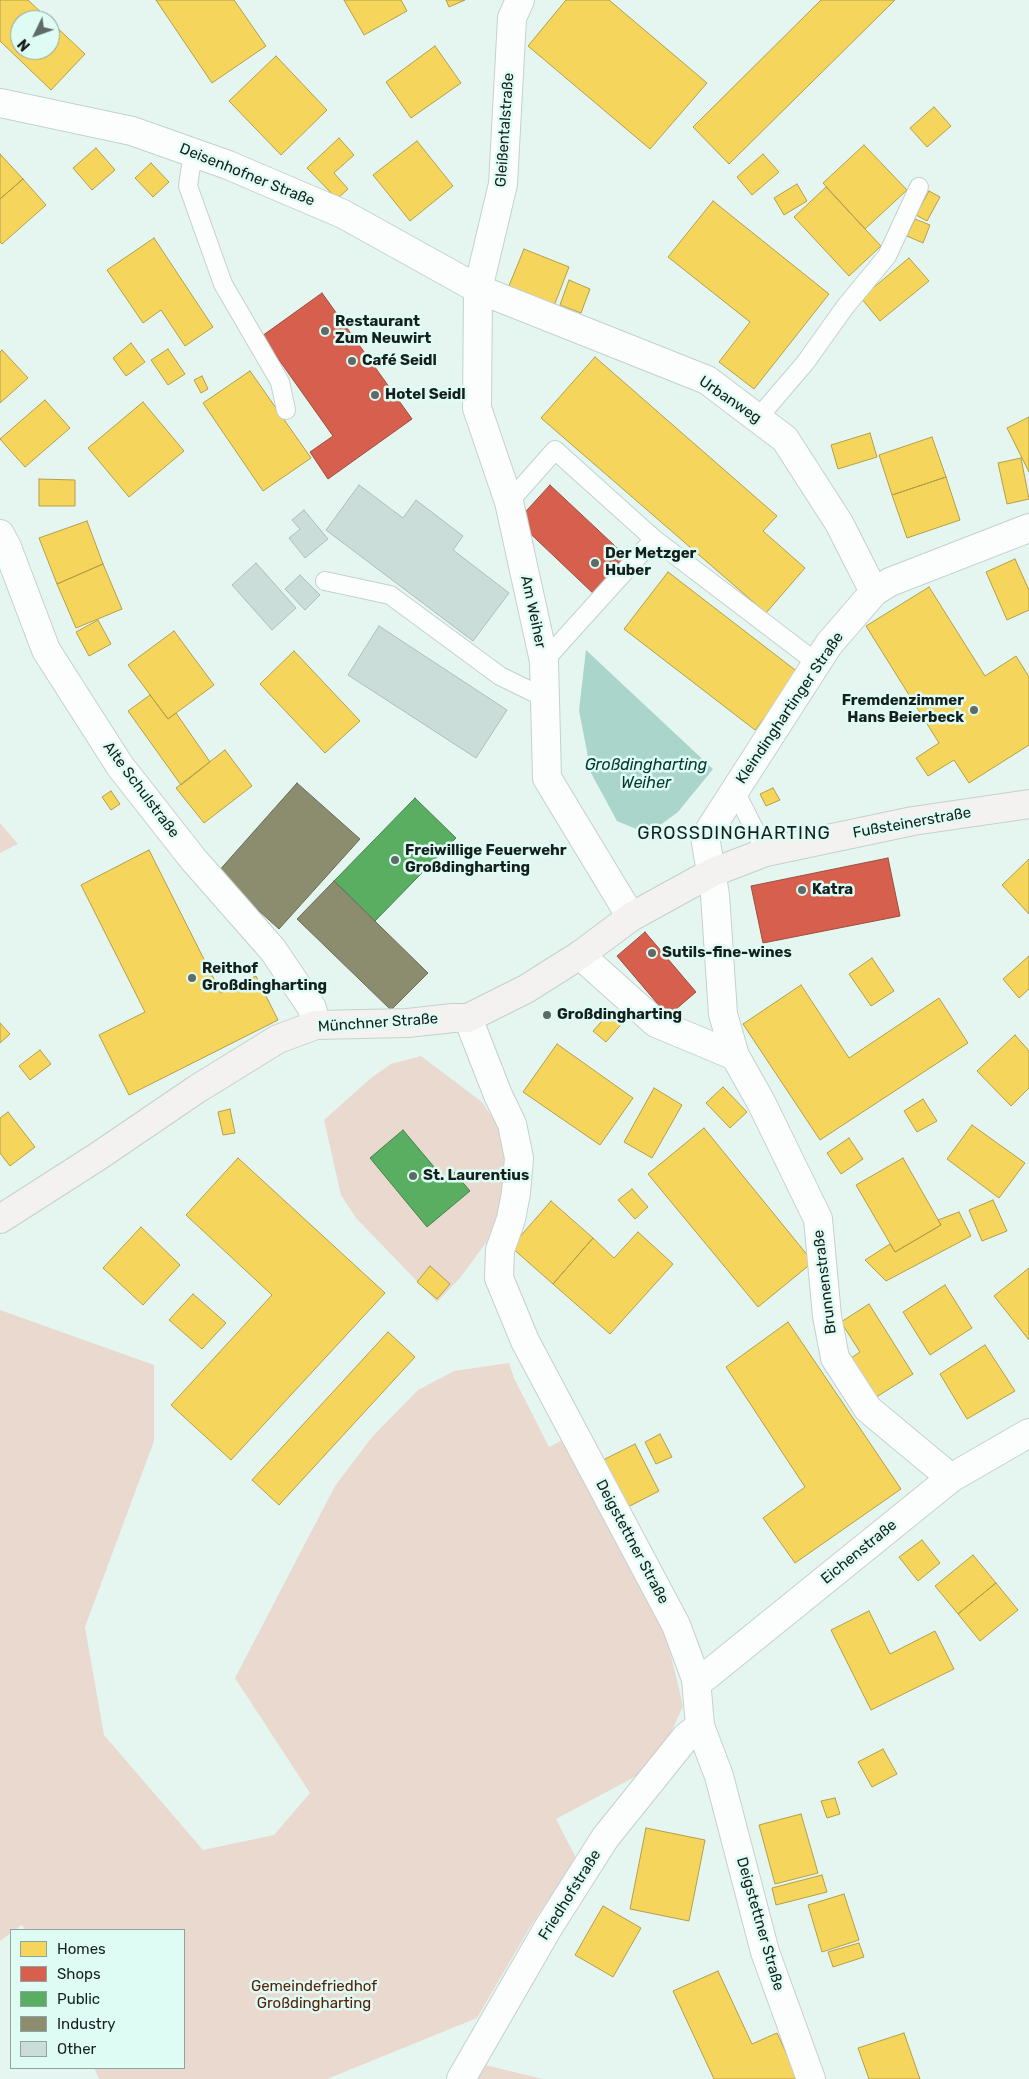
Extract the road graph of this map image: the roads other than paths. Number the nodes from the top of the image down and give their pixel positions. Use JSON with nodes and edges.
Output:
{"nodes":[{"id":1,"x":520,"y":0,"type":"edge"},
{"id":2,"x":0,"y":103,"type":"edge"},
{"id":3,"x":193,"y":152,"type":"junction"},
{"id":4,"x":920,"y":187,"type":"dead end"},
{"id":5,"x":478,"y":289,"type":"junction"},
{"id":6,"x":286,"y":410,"type":"dead end"},
{"id":7,"x":758,"y":418,"type":"junction"},
{"id":8,"x":508,"y":502,"type":"junction"},
{"id":9,"x":1029,"y":528,"type":"edge"},
{"id":10,"x":0,"y":534,"type":"edge"},
{"id":11,"x":654,"y":539,"type":"junction"},
{"id":12,"x":325,"y":581,"type":"dead end"},
{"id":13,"x":874,"y":592,"type":"junction"},
{"id":14,"x":544,"y":661,"type":"junction"},
{"id":15,"x":817,"y":663,"type":"junction"},
{"id":16,"x":544,"y":698,"type":"junction"},
{"id":17,"x":734,"y":791,"type":"junction"},
{"id":18,"x":1029,"y":804,"type":"edge"},
{"id":19,"x":766,"y":852,"type":"junction"},
{"id":20,"x":711,"y":873,"type":"junction"},
{"id":21,"x":631,"y":917,"type":"junction"},
{"id":22,"x":580,"y":955,"type":"junction"},
{"id":23,"x":468,"y":1018,"type":"junction"},
{"id":24,"x":316,"y":1025,"type":"junction"},
{"id":25,"x":734,"y":1056,"type":"junction"},
{"id":26,"x":0,"y":1219,"type":"edge"},
{"id":27,"x":1029,"y":1433,"type":"edge"},
{"id":28,"x":951,"y":1478,"type":"junction"},
{"id":29,"x":696,"y":1679,"type":"junction"},
{"id":30,"x":700,"y":1726,"type":"junction"},
{"id":31,"x":461,"y":2079,"type":"edge"},
{"id":32,"x":811,"y":2079,"type":"edge"}],
"edges":[{"from":1,"to":5,"type":"street","name":"Gleißentalstraße"},
{"from":2,"to":3,"type":"street","name":"Deisenhofner Straße"},
{"from":3,"to":5,"type":"street","name":"Deisenhofner Straße"},
{"from":3,"to":6,"type":"lane"},
{"from":4,"to":7,"type":"lane"},
{"from":5,"to":7,"type":"street","name":"Urbanweg"},
{"from":5,"to":8,"type":"street","name":"Am Weiher"},
{"from":7,"to":13,"type":"street","name":"Urbanweg"},
{"from":8,"to":11,"type":"lane"},
{"from":8,"to":14,"type":"street","name":"Am Weiher"},
{"from":9,"to":13,"type":"street","name":"Kleindinghartinger Straße"},
{"from":10,"to":24,"type":"street","name":"Alte Schulstraße"},
{"from":11,"to":14,"type":"lane"},
{"from":11,"to":15,"type":"lane"},
{"from":12,"to":16,"type":"lane"},
{"from":13,"to":15,"type":"street","name":"Kleindinghartinger Straße"},
{"from":14,"to":16,"type":"street","name":"Am Weiher"},
{"from":15,"to":17,"type":"street","name":"Kleindinghartinger Straße"},
{"from":16,"to":21,"type":"street","name":"Am Weiher"},
{"from":17,"to":19,"type":"lane"},
{"from":17,"to":20,"type":"street","name":"Kleindinghartinger Straße"},
{"from":18,"to":19,"type":"street","name":"Fußsteinerstraße"},
{"from":19,"to":20,"type":"street","name":"Fußsteinerstraße"},
{"from":20,"to":21,"type":"street","name":"Fußsteinerstraße"},
{"from":20,"to":25,"type":"street","name":"Brunnenstraße"},
{"from":21,"to":22,"type":"street","name":"Münchner Straße"},
{"from":22,"to":23,"type":"street","name":"Münchner Straße"},
{"from":22,"to":25,"type":"street"},
{"from":23,"to":24,"type":"street","name":"Münchner Straße"},
{"from":23,"to":29,"type":"street","name":"Deigstettner Straße"},
{"from":24,"to":26,"type":"street","name":"Münchner Straße"},
{"from":25,"to":28,"type":"street","name":"Brunnenstraße"},
{"from":27,"to":28,"type":"street","name":"Eichenstraße"},
{"from":28,"to":29,"type":"street","name":"Eichenstraße"},
{"from":29,"to":30,"type":"street","name":"Deigstettner Straße"},
{"from":30,"to":31,"type":"street","name":"Friedhofstraße"},
{"from":30,"to":32,"type":"street","name":"Deigstettner Straße"}]}
